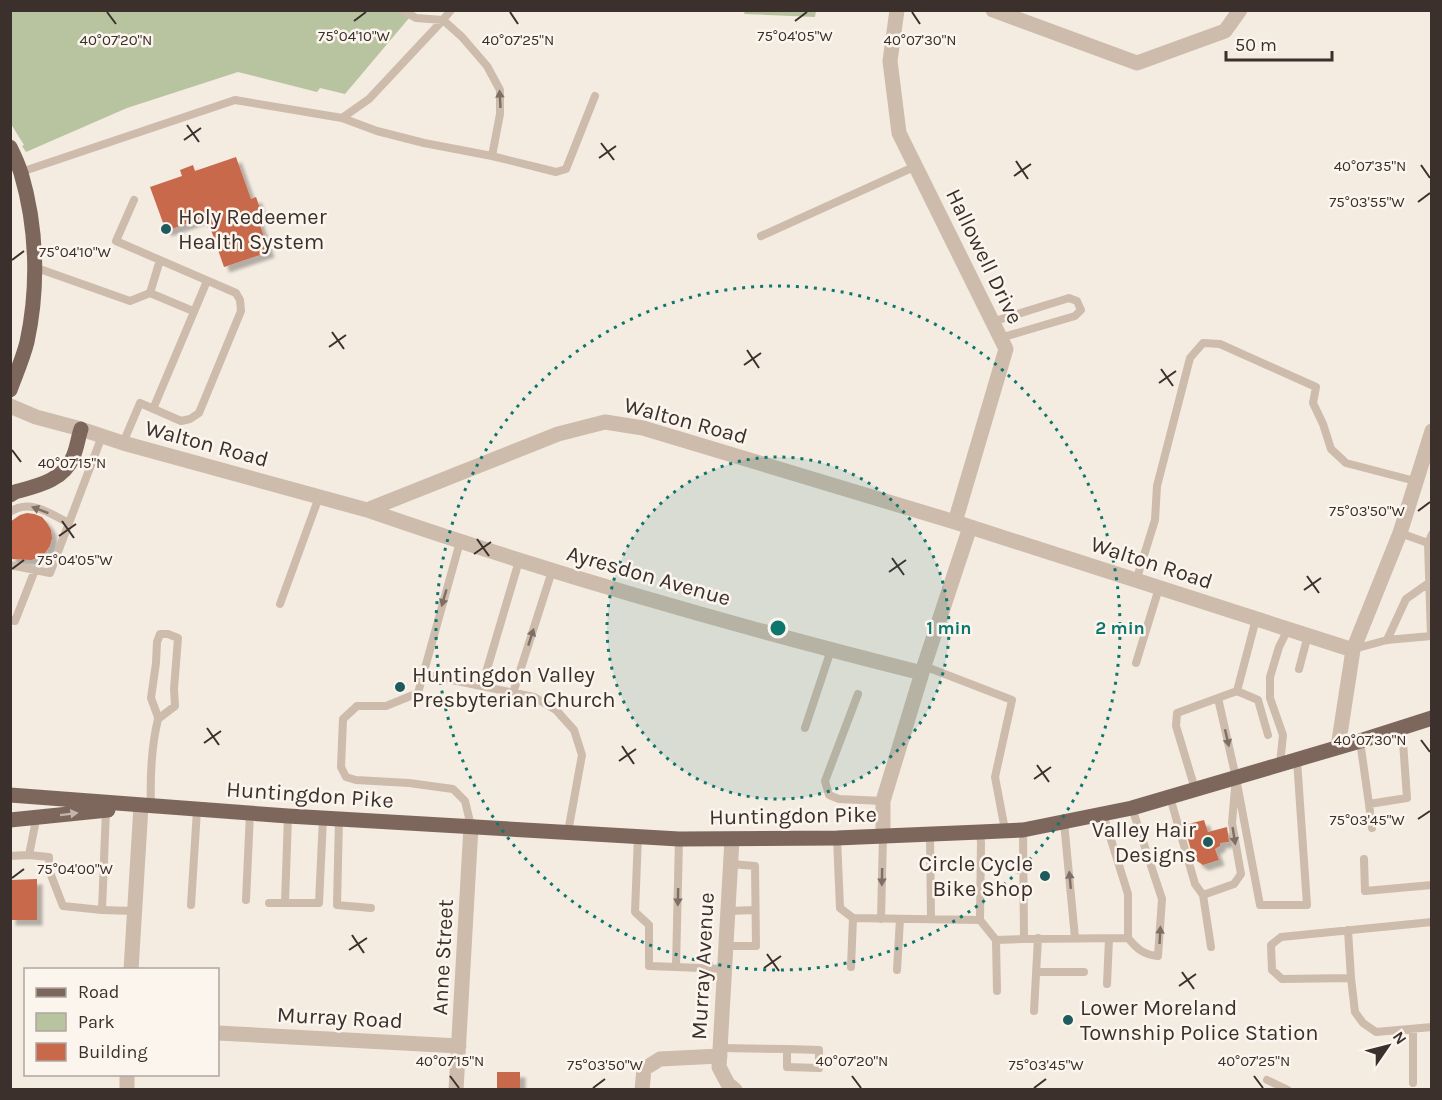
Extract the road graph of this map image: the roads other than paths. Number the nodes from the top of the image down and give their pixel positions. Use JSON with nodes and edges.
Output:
{"nodes":[{"id":1,"x":402,"y":10,"type":"edge"},
{"id":2,"x":451,"y":10,"type":"edge"},
{"id":3,"x":897,"y":10,"type":"edge"},
{"id":4,"x":993,"y":10,"type":"edge"},
{"id":5,"x":1240,"y":10,"type":"edge"},
{"id":6,"x":443,"y":20,"type":"junction"},
{"id":7,"x":595,"y":96,"type":"dead end"},
{"id":8,"x":342,"y":118,"type":"junction"},
{"id":9,"x":10,"y":147,"type":"edge"},
{"id":10,"x":492,"y":156,"type":"junction"},
{"id":11,"x":916,"y":166,"type":"junction"},
{"id":12,"x":21,"y":172,"type":"junction"},
{"id":13,"x":134,"y":200,"type":"dead end"},
{"id":14,"x":760,"y":236,"type":"dead end"},
{"id":15,"x":160,"y":260,"type":"junction"},
{"id":16,"x":34,"y":267,"type":"junction"},
{"id":17,"x":207,"y":281,"type":"junction"},
{"id":18,"x":150,"y":293,"type":"junction"},
{"id":19,"x":193,"y":311,"type":"junction"},
{"id":20,"x":992,"y":322,"type":"junction"},
{"id":21,"x":1000,"y":338,"type":"junction"},
{"id":22,"x":10,"y":390,"type":"edge"},
{"id":23,"x":10,"y":406,"type":"edge"},
{"id":24,"x":153,"y":409,"type":"junction"},
{"id":25,"x":81,"y":429,"type":"junction"},
{"id":26,"x":1431,"y":431,"type":"edge"},
{"id":27,"x":102,"y":436,"type":"junction"},
{"id":28,"x":123,"y":443,"type":"junction"},
{"id":29,"x":1415,"y":481,"type":"junction"},
{"id":30,"x":10,"y":495,"type":"edge"},
{"id":31,"x":319,"y":497,"type":"junction"},
{"id":32,"x":367,"y":510,"type":"junction"},
{"id":33,"x":10,"y":512,"type":"edge"},
{"id":34,"x":955,"y":522,"type":"junction"},
{"id":35,"x":69,"y":523,"type":"junction"},
{"id":36,"x":970,"y":527,"type":"junction"},
{"id":37,"x":1400,"y":533,"type":"junction"},
{"id":38,"x":1430,"y":538,"type":"edge"},
{"id":39,"x":460,"y":542,"type":"junction"},
{"id":40,"x":519,"y":561,"type":"junction"},
{"id":41,"x":10,"y":565,"type":"edge"},
{"id":42,"x":35,"y":570,"type":"junction"},
{"id":43,"x":552,"y":571,"type":"junction"},
{"id":44,"x":1136,"y":581,"type":"junction"},
{"id":45,"x":1430,"y":582,"type":"junction"},
{"id":46,"x":1159,"y":588,"type":"junction"},
{"id":47,"x":280,"y":604,"type":"dead end"},
{"id":48,"x":1256,"y":619,"type":"junction"},
{"id":49,"x":10,"y":620,"type":"edge"},
{"id":50,"x":1288,"y":629,"type":"junction"},
{"id":51,"x":1308,"y":635,"type":"junction"},
{"id":52,"x":1387,"y":640,"type":"junction"},
{"id":53,"x":831,"y":650,"type":"junction"},
{"id":54,"x":1353,"y":650,"type":"junction"},
{"id":55,"x":1136,"y":663,"type":"dead end"},
{"id":56,"x":1299,"y":669,"type":"dead end"},
{"id":57,"x":923,"y":670,"type":"junction"},
{"id":58,"x":423,"y":674,"type":"junction"},
{"id":59,"x":482,"y":686,"type":"junction"},
{"id":60,"x":1237,"y":691,"type":"junction"},
{"id":61,"x":513,"y":693,"type":"junction"},
{"id":62,"x":858,"y":694,"type":"dead end"},
{"id":63,"x":1218,"y":698,"type":"junction"},
{"id":64,"x":1431,"y":718,"type":"edge"},
{"id":65,"x":158,"y":719,"type":"junction"},
{"id":66,"x":805,"y":728,"type":"dead end"},
{"id":67,"x":1402,"y":728,"type":"junction"},
{"id":68,"x":1268,"y":735,"type":"dead end"},
{"id":69,"x":1360,"y":741,"type":"junction"},
{"id":70,"x":1338,"y":747,"type":"junction"},
{"id":71,"x":1297,"y":760,"type":"junction"},
{"id":72,"x":1280,"y":764,"type":"junction"},
{"id":73,"x":1236,"y":778,"type":"junction"},
{"id":74,"x":1195,"y":789,"type":"junction"},
{"id":75,"x":10,"y":795,"type":"edge"},
{"id":76,"x":1170,"y":797,"type":"junction"},
{"id":77,"x":883,"y":801,"type":"junction"},
{"id":78,"x":1369,"y":804,"type":"junction"},
{"id":79,"x":146,"y":806,"type":"junction"},
{"id":80,"x":1132,"y":808,"type":"junction"},
{"id":81,"x":106,"y":810,"type":"junction"},
{"id":82,"x":197,"y":810,"type":"junction"},
{"id":83,"x":250,"y":813,"type":"junction"},
{"id":84,"x":1103,"y":814,"type":"junction"},
{"id":85,"x":288,"y":816,"type":"junction"},
{"id":86,"x":34,"y":818,"type":"junction"},
{"id":87,"x":323,"y":818,"type":"junction"},
{"id":88,"x":339,"y":819,"type":"junction"},
{"id":89,"x":10,"y":820,"type":"edge"},
{"id":90,"x":1064,"y":822,"type":"junction"},
{"id":91,"x":471,"y":826,"type":"junction"},
{"id":92,"x":1372,"y":828,"type":"dead end"},
{"id":93,"x":1005,"y":830,"type":"junction"},
{"id":94,"x":1023,"y":830,"type":"junction"},
{"id":95,"x":568,"y":832,"type":"junction"},
{"id":96,"x":980,"y":832,"type":"junction"},
{"id":97,"x":930,"y":835,"type":"junction"},
{"id":98,"x":883,"y":836,"type":"junction"},
{"id":99,"x":638,"y":837,"type":"junction"},
{"id":100,"x":837,"y":838,"type":"junction"},
{"id":101,"x":680,"y":839,"type":"junction"},
{"id":102,"x":732,"y":839,"type":"junction"},
{"id":103,"x":29,"y":855,"type":"junction"},
{"id":104,"x":10,"y":856,"type":"edge"},
{"id":105,"x":1364,"y":859,"type":"dead end"},
{"id":106,"x":731,"y":864,"type":"junction"},
{"id":107,"x":1431,"y":885,"type":"edge"},
{"id":108,"x":1203,"y":895,"type":"junction"},
{"id":109,"x":246,"y":900,"type":"dead end"},
{"id":110,"x":268,"y":903,"type":"dead end"},
{"id":111,"x":285,"y":903,"type":"junction"},
{"id":112,"x":191,"y":906,"type":"dead end"},
{"id":113,"x":371,"y":908,"type":"dead end"},
{"id":114,"x":102,"y":910,"type":"junction"},
{"id":115,"x":755,"y":910,"type":"junction"},
{"id":116,"x":134,"y":911,"type":"junction"},
{"id":117,"x":728,"y":911,"type":"junction"},
{"id":118,"x":853,"y":918,"type":"junction"},
{"id":119,"x":881,"y":919,"type":"junction"},
{"id":120,"x":900,"y":919,"type":"junction"},
{"id":121,"x":931,"y":920,"type":"junction"},
{"id":122,"x":980,"y":920,"type":"junction"},
{"id":123,"x":1431,"y":922,"type":"edge"},
{"id":124,"x":1348,"y":930,"type":"junction"},
{"id":125,"x":1075,"y":938,"type":"junction"},
{"id":126,"x":1024,"y":939,"type":"junction"},
{"id":127,"x":1038,"y":939,"type":"junction"},
{"id":128,"x":1109,"y":939,"type":"junction"},
{"id":129,"x":1128,"y":939,"type":"junction"},
{"id":130,"x":996,"y":940,"type":"junction"},
{"id":131,"x":726,"y":946,"type":"junction"},
{"id":132,"x":1211,"y":947,"type":"dead end"},
{"id":133,"x":676,"y":967,"type":"junction"},
{"id":134,"x":851,"y":967,"type":"dead end"},
{"id":135,"x":131,"y":968,"type":"edge"},
{"id":136,"x":725,"y":969,"type":"junction"},
{"id":137,"x":897,"y":970,"type":"dead end"},
{"id":138,"x":1036,"y":972,"type":"junction"},
{"id":139,"x":1084,"y":972,"type":"dead end"},
{"id":140,"x":1351,"y":978,"type":"junction"},
{"id":141,"x":1107,"y":984,"type":"dead end"},
{"id":142,"x":997,"y":991,"type":"dead end"},
{"id":143,"x":1034,"y":1011,"type":"dead end"},
{"id":144,"x":1431,"y":1027,"type":"edge"},
{"id":145,"x":1413,"y":1029,"type":"junction"},
{"id":146,"x":219,"y":1033,"type":"edge"},
{"id":147,"x":459,"y":1046,"type":"junction"},
{"id":148,"x":787,"y":1049,"type":"junction"},
{"id":149,"x":720,"y":1052,"type":"junction"},
{"id":150,"x":1267,"y":1080,"type":"dead end"},
{"id":151,"x":1413,"y":1083,"type":"dead end"},
{"id":152,"x":456,"y":1089,"type":"edge"},
{"id":153,"x":642,"y":1089,"type":"edge"},
{"id":154,"x":735,"y":1089,"type":"edge"},
{"id":155,"x":1288,"y":1089,"type":"edge"}],
"edges":[{"from":1,"to":6,"type":"lane"},
{"from":2,"to":6,"type":"lane"},
{"from":3,"to":11,"type":"street","name":"Hallowell Drive"},
{"from":4,"to":5,"type":"street"},
{"from":6,"to":8,"type":"lane"},
{"from":10,"to":6,"type":"lane","one_way":true},
{"from":7,"to":10,"type":"lane"},
{"from":8,"to":10,"type":"lane"},
{"from":8,"to":12,"type":"lane"},
{"from":9,"to":12,"type":"main road"},
{"from":11,"to":14,"type":"lane"},
{"from":11,"to":20,"type":"street","name":"Hallowell Drive"},
{"from":12,"to":16,"type":"main road"},
{"from":13,"to":15,"type":"lane"},
{"from":15,"to":17,"type":"lane"},
{"from":15,"to":18,"type":"lane"},
{"from":16,"to":18,"type":"lane"},
{"from":16,"to":22,"type":"main road"},
{"from":17,"to":19,"type":"lane"},
{"from":17,"to":24,"type":"lane"},
{"from":18,"to":19,"type":"lane"},
{"from":19,"to":24,"type":"lane"},
{"from":20,"to":21,"type":"street","name":"Hallowell Drive"},
{"from":20,"to":21,"type":"lane"},
{"from":21,"to":34,"type":"street","name":"Hallowell Drive"},
{"from":23,"to":25,"type":"street","name":"Walton Road"},
{"from":24,"to":28,"type":"lane"},
{"from":25,"to":27,"type":"street","name":"Walton Road"},
{"from":25,"to":30,"type":"main road"},
{"from":26,"to":29,"type":"street"},
{"from":27,"to":28,"type":"street","name":"Walton Road"},
{"from":27,"to":35,"type":"lane"},
{"from":28,"to":31,"type":"street","name":"Walton Road"},
{"from":29,"to":37,"type":"street"},
{"from":29,"to":44,"type":"lane"},
{"from":31,"to":32,"type":"street","name":"Walton Road"},
{"from":31,"to":47,"type":"lane"},
{"from":32,"to":34,"type":"street","name":"Walton Road"},
{"from":32,"to":39,"type":"street","name":"Ayresdon Avenue"},
{"from":35,"to":33,"type":"lane","one_way":true},
{"from":34,"to":36,"type":"street","name":"Walton Road"},
{"from":35,"to":42,"type":"lane"},
{"from":36,"to":44,"type":"street","name":"Walton Road"},
{"from":36,"to":57,"type":"street"},
{"from":37,"to":38,"type":"lane"},
{"from":37,"to":54,"type":"street"},
{"from":38,"to":45,"type":"lane"},
{"from":39,"to":40,"type":"street","name":"Ayresdon Avenue"},
{"from":39,"to":58,"type":"lane","one_way":true},
{"from":40,"to":43,"type":"street","name":"Ayresdon Avenue"},
{"from":40,"to":59,"type":"lane"},
{"from":41,"to":42,"type":"lane"},
{"from":42,"to":49,"type":"lane"},
{"from":43,"to":53,"type":"street","name":"Ayresdon Avenue"},
{"from":61,"to":43,"type":"lane","one_way":true},
{"from":44,"to":46,"type":"street","name":"Walton Road"},
{"from":45,"to":52,"type":"lane"},
{"from":45,"to":52,"type":"lane"},
{"from":46,"to":48,"type":"street","name":"Walton Road"},
{"from":46,"to":55,"type":"lane"},
{"from":48,"to":50,"type":"street","name":"Walton Road"},
{"from":48,"to":60,"type":"lane"},
{"from":50,"to":51,"type":"street","name":"Walton Road"},
{"from":50,"to":72,"type":"lane"},
{"from":51,"to":54,"type":"street","name":"Walton Road"},
{"from":51,"to":56,"type":"lane"},
{"from":52,"to":54,"type":"lane"},
{"from":53,"to":57,"type":"street","name":"Ayresdon Avenue"},
{"from":53,"to":66,"type":"lane"},
{"from":54,"to":70,"type":"street"},
{"from":57,"to":77,"type":"street"},
{"from":57,"to":93,"type":"lane"},
{"from":58,"to":59,"type":"lane"},
{"from":58,"to":91,"type":"lane"},
{"from":59,"to":61,"type":"lane"},
{"from":60,"to":63,"type":"lane"},
{"from":60,"to":68,"type":"lane"},
{"from":61,"to":95,"type":"lane"},
{"from":62,"to":77,"type":"lane"},
{"from":63,"to":73,"type":"lane","one_way":true},
{"from":63,"to":74,"type":"lane"},
{"from":64,"to":67,"type":"main road","name":"Huntingdon Pike"},
{"from":65,"to":65,"type":"lane"},
{"from":65,"to":79,"type":"lane"},
{"from":67,"to":69,"type":"main road","name":"Huntingdon Pike"},
{"from":67,"to":78,"type":"lane"},
{"from":69,"to":70,"type":"main road","name":"Huntingdon Pike"},
{"from":69,"to":78,"type":"lane"},
{"from":70,"to":71,"type":"main road","name":"Huntingdon Pike"},
{"from":71,"to":72,"type":"main road","name":"Huntingdon Pike"},
{"from":71,"to":73,"type":"lane"},
{"from":72,"to":73,"type":"main road","name":"Huntingdon Pike"},
{"from":73,"to":74,"type":"main road","name":"Huntingdon Pike"},
{"from":73,"to":108,"type":"lane","one_way":true},
{"from":74,"to":76,"type":"main road","name":"Huntingdon Pike"},
{"from":75,"to":79,"type":"main road","name":"Huntingdon Pike"},
{"from":76,"to":80,"type":"main road","name":"Huntingdon Pike"},
{"from":76,"to":108,"type":"lane"},
{"from":77,"to":98,"type":"street"},
{"from":78,"to":92,"type":"lane"},
{"from":79,"to":81,"type":"main road","name":"Huntingdon Pike"},
{"from":79,"to":82,"type":"main road","name":"Huntingdon Pike"},
{"from":79,"to":116,"type":"street"},
{"from":80,"to":84,"type":"main road","name":"Huntingdon Pike"},
{"from":129,"to":80,"type":"lane","one_way":true},
{"from":86,"to":81,"type":"main road","name":"Huntingdon Pike","one_way":true},
{"from":81,"to":114,"type":"lane"},
{"from":82,"to":83,"type":"main road","name":"Huntingdon Pike"},
{"from":82,"to":112,"type":"lane"},
{"from":83,"to":85,"type":"main road","name":"Huntingdon Pike"},
{"from":83,"to":109,"type":"lane"},
{"from":84,"to":90,"type":"main road","name":"Huntingdon Pike"},
{"from":84,"to":129,"type":"lane"},
{"from":85,"to":87,"type":"main road","name":"Huntingdon Pike"},
{"from":85,"to":111,"type":"lane"},
{"from":86,"to":89,"type":"main road","name":"Huntingdon Pike"},
{"from":86,"to":103,"type":"lane"},
{"from":87,"to":88,"type":"main road","name":"Huntingdon Pike"},
{"from":87,"to":111,"type":"lane"},
{"from":88,"to":91,"type":"main road","name":"Huntingdon Pike"},
{"from":88,"to":113,"type":"lane"},
{"from":90,"to":94,"type":"main road","name":"Huntingdon Pike"},
{"from":125,"to":90,"type":"lane","one_way":true},
{"from":91,"to":95,"type":"main road","name":"Huntingdon Pike"},
{"from":91,"to":147,"type":"street","name":"Anne Street"},
{"from":93,"to":94,"type":"main road","name":"Huntingdon Pike"},
{"from":93,"to":96,"type":"main road","name":"Huntingdon Pike"},
{"from":94,"to":126,"type":"lane"},
{"from":95,"to":99,"type":"main road","name":"Huntingdon Pike"},
{"from":96,"to":97,"type":"main road","name":"Huntingdon Pike"},
{"from":96,"to":122,"type":"lane"},
{"from":97,"to":98,"type":"main road","name":"Huntingdon Pike"},
{"from":97,"to":121,"type":"lane"},
{"from":98,"to":100,"type":"main road","name":"Huntingdon Pike"},
{"from":98,"to":119,"type":"lane","one_way":true},
{"from":99,"to":101,"type":"main road","name":"Huntingdon Pike"},
{"from":99,"to":133,"type":"lane"},
{"from":100,"to":102,"type":"main road","name":"Huntingdon Pike"},
{"from":100,"to":118,"type":"lane"},
{"from":101,"to":102,"type":"main road","name":"Huntingdon Pike"},
{"from":101,"to":133,"type":"lane","one_way":true},
{"from":102,"to":106,"type":"street","name":"Murray Avenue"},
{"from":103,"to":104,"type":"lane"},
{"from":103,"to":114,"type":"lane"},
{"from":105,"to":107,"type":"lane"},
{"from":106,"to":115,"type":"lane"},
{"from":106,"to":117,"type":"street","name":"Murray Avenue"},
{"from":108,"to":132,"type":"lane"},
{"from":110,"to":111,"type":"lane"},
{"from":114,"to":116,"type":"lane"},
{"from":115,"to":117,"type":"lane"},
{"from":115,"to":131,"type":"lane"},
{"from":116,"to":135,"type":"street"},
{"from":117,"to":131,"type":"street","name":"Murray Avenue"},
{"from":118,"to":119,"type":"lane"},
{"from":118,"to":134,"type":"lane"},
{"from":119,"to":120,"type":"lane"},
{"from":120,"to":121,"type":"lane"},
{"from":120,"to":137,"type":"lane"},
{"from":121,"to":122,"type":"lane"},
{"from":122,"to":130,"type":"lane"},
{"from":123,"to":124,"type":"lane"},
{"from":124,"to":140,"type":"lane"},
{"from":124,"to":140,"type":"lane"},
{"from":125,"to":127,"type":"lane"},
{"from":125,"to":128,"type":"lane"},
{"from":126,"to":127,"type":"lane"},
{"from":126,"to":130,"type":"lane"},
{"from":127,"to":138,"type":"lane"},
{"from":128,"to":129,"type":"lane"},
{"from":128,"to":141,"type":"lane"},
{"from":130,"to":142,"type":"lane"},
{"from":131,"to":136,"type":"street","name":"Murray Avenue"},
{"from":133,"to":136,"type":"lane"},
{"from":136,"to":149,"type":"street","name":"Murray Avenue"},
{"from":138,"to":139,"type":"lane"},
{"from":138,"to":143,"type":"lane"},
{"from":140,"to":145,"type":"lane"},
{"from":144,"to":145,"type":"lane"},
{"from":145,"to":151,"type":"lane"},
{"from":146,"to":147,"type":"street","name":"Murray Road"},
{"from":147,"to":152,"type":"street","name":"Anne Street"},
{"from":148,"to":148,"type":"lane"},
{"from":148,"to":149,"type":"lane"},
{"from":149,"to":153,"type":"street"},
{"from":149,"to":154,"type":"street","name":"Murray Avenue"},
{"from":150,"to":155,"type":"lane"}]}
